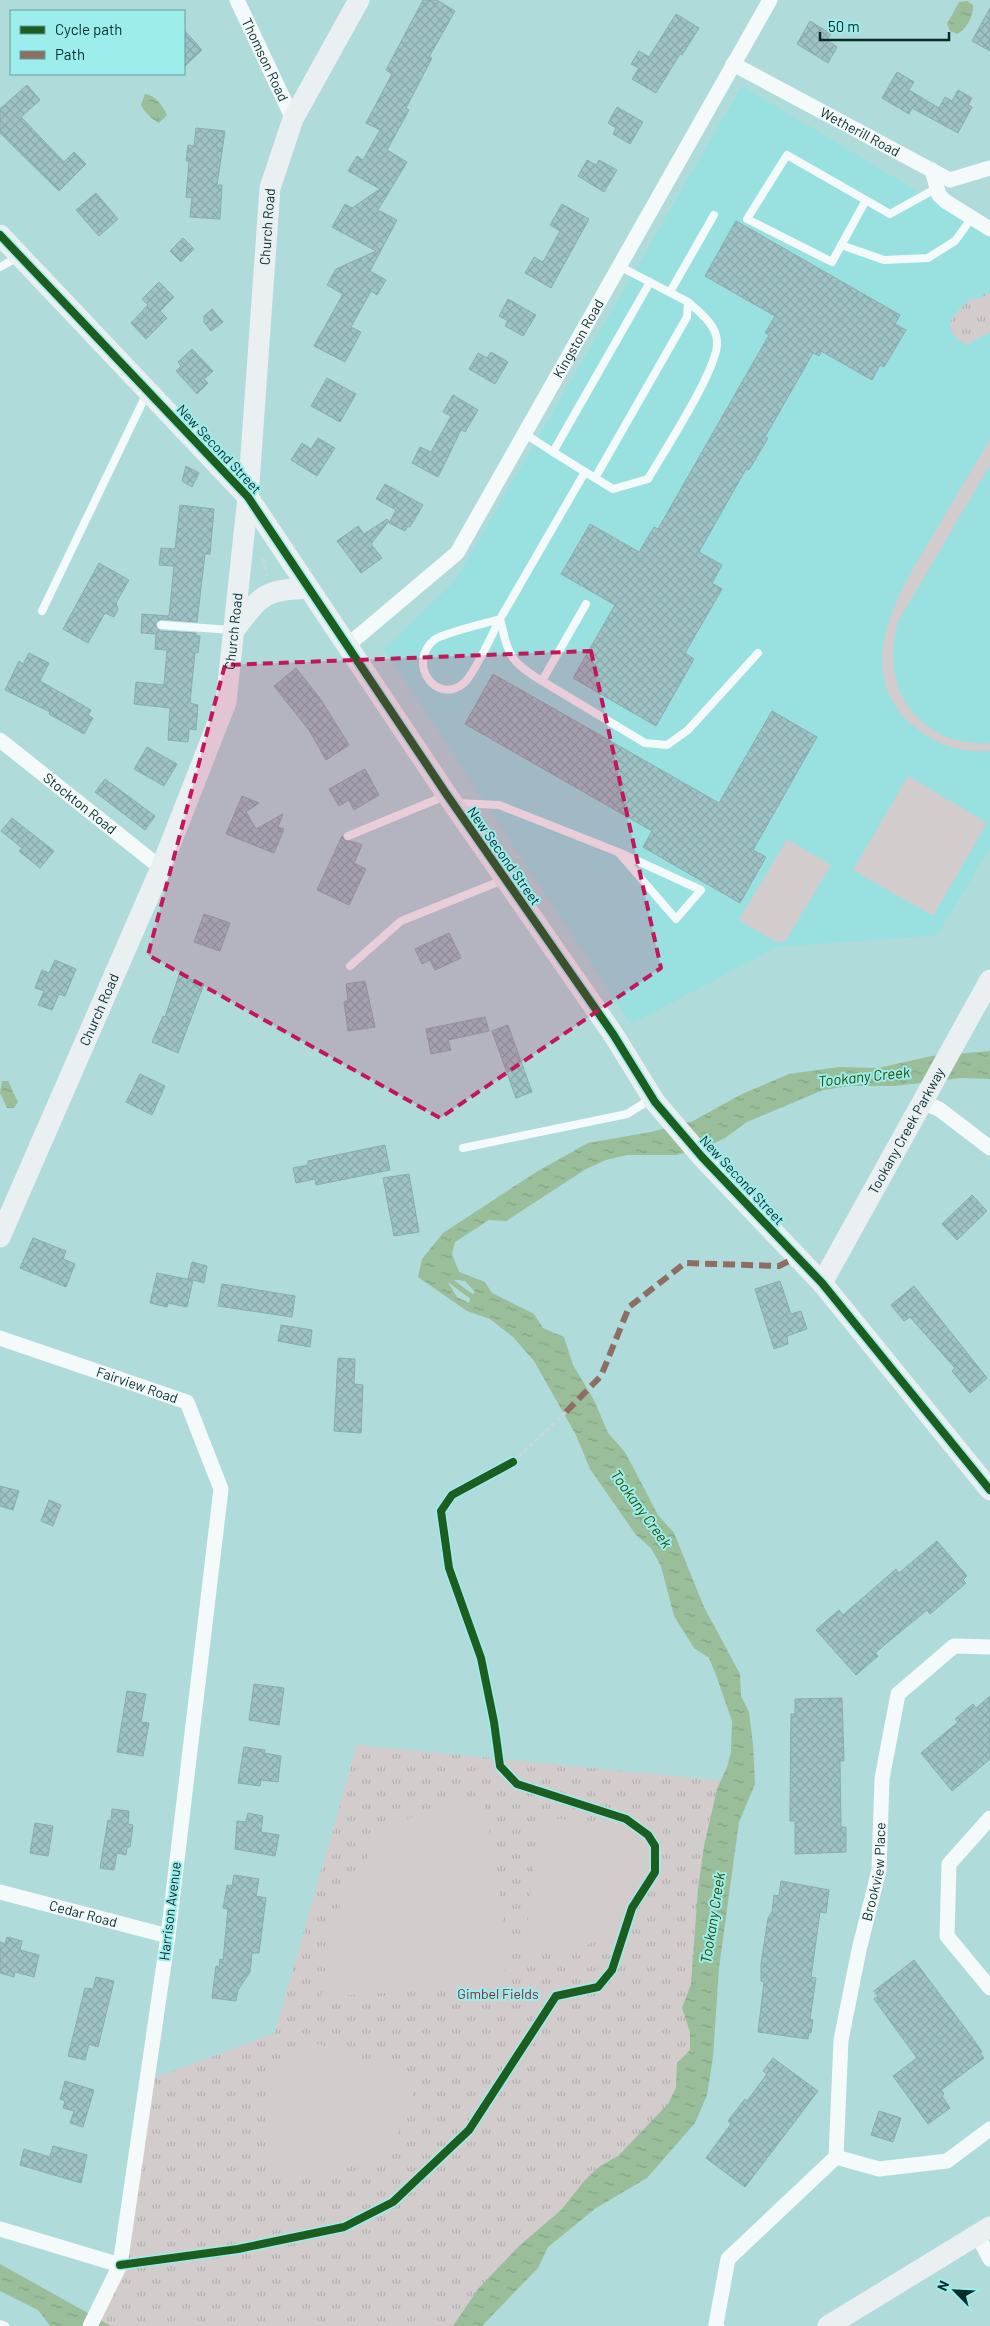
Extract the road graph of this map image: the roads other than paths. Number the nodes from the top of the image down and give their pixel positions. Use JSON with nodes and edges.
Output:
{"nodes":[{"id":1,"x":237,"y":0,"type":"edge"},
{"id":2,"x":359,"y":0,"type":"edge"},
{"id":3,"x":770,"y":0,"type":"edge"},
{"id":4,"x":733,"y":64,"type":"junction"},
{"id":5,"x":294,"y":119,"type":"junction"},
{"id":6,"x":990,"y":168,"type":"edge"},
{"id":7,"x":932,"y":170,"type":"junction"},
{"id":8,"x":937,"y":188,"type":"junction"},
{"id":9,"x":866,"y":200,"type":"junction"},
{"id":10,"x":714,"y":215,"type":"dead end"},
{"id":11,"x":971,"y":219,"type":"junction"},
{"id":12,"x":990,"y":229,"type":"edge"},
{"id":13,"x":0,"y":235,"type":"edge"},
{"id":14,"x":841,"y":245,"type":"junction"},
{"id":15,"x":20,"y":256,"type":"junction"},
{"id":16,"x":619,"y":266,"type":"junction"},
{"id":17,"x":0,"y":267,"type":"edge"},
{"id":18,"x":650,"y":282,"type":"junction"},
{"id":19,"x":670,"y":292,"type":"junction"},
{"id":20,"x":688,"y":302,"type":"junction"},
{"id":21,"x":148,"y":391,"type":"junction"},
{"id":22,"x":525,"y":434,"type":"junction"},
{"id":23,"x":553,"y":452,"type":"junction"},
{"id":24,"x":585,"y":472,"type":"junction"},
{"id":25,"x":595,"y":478,"type":"junction"},
{"id":26,"x":248,"y":497,"type":"junction"},
{"id":27,"x":308,"y":588,"type":"junction"},
{"id":28,"x":586,"y":604,"type":"dead end"},
{"id":29,"x":42,"y":610,"type":"dead end"},
{"id":30,"x":500,"y":619,"type":"junction"},
{"id":31,"x":160,"y":625,"type":"dead end"},
{"id":32,"x":234,"y":630,"type":"junction"},
{"id":33,"x":348,"y":645,"type":"junction"},
{"id":34,"x":758,"y":652,"type":"dead end"},
{"id":35,"x":542,"y":681,"type":"junction"},
{"id":36,"x":0,"y":740,"type":"edge"},
{"id":37,"x":449,"y":799,"type":"junction"},
{"id":38,"x":348,"y":836,"type":"dead end"},
{"id":39,"x":618,"y":852,"type":"junction"},
{"id":40,"x":161,"y":868,"type":"junction"},
{"id":41,"x":505,"y":879,"type":"junction"},
{"id":42,"x":350,"y":966,"type":"dead end"},
{"id":43,"x":990,"y":980,"type":"edge"},
{"id":44,"x":925,"y":1096,"type":"junction"},
{"id":45,"x":654,"y":1100,"type":"junction"},
{"id":46,"x":463,"y":1148,"type":"dead end"},
{"id":47,"x":990,"y":1148,"type":"edge"},
{"id":48,"x":0,"y":1237,"type":"edge"},
{"id":49,"x":822,"y":1283,"type":"junction"},
{"id":50,"x":0,"y":1338,"type":"edge"},
{"id":51,"x":221,"y":1489,"type":"joint"},
{"id":52,"x":990,"y":1490,"type":"edge"},
{"id":53,"x":990,"y":1647,"type":"edge"},
{"id":54,"x":990,"y":1818,"type":"edge"},
{"id":55,"x":0,"y":1892,"type":"edge"},
{"id":56,"x":168,"y":1936,"type":"junction"},
{"id":57,"x":990,"y":1988,"type":"edge"},
{"id":58,"x":990,"y":2129,"type":"edge"},
{"id":59,"x":836,"y":2157,"type":"junction"},
{"id":60,"x":0,"y":2229,"type":"edge"},
{"id":61,"x":984,"y":2232,"type":"edge"},
{"id":62,"x":990,"y":2259,"type":"edge"},
{"id":63,"x":120,"y":2265,"type":"junction"},
{"id":64,"x":0,"y":2324,"type":"edge"},
{"id":65,"x":5,"y":2326,"type":"edge"},
{"id":66,"x":90,"y":2326,"type":"edge"},
{"id":67,"x":717,"y":2326,"type":"edge"},
{"id":68,"x":828,"y":2326,"type":"edge"}],
"edges":[{"from":1,"to":5,"type":"street","name":"Thomson Road"},
{"from":2,"to":5,"type":"street","name":"Church Road"},
{"from":3,"to":4,"type":"street","name":"Kingston Road"},
{"from":4,"to":7,"type":"street","name":"Wetherill Road"},
{"from":4,"to":16,"type":"street","name":"Kingston Road"},
{"from":5,"to":26,"type":"street","name":"Church Road"},
{"from":6,"to":7,"type":"street","name":"Wetherill Road"},
{"from":7,"to":8,"type":"street"},
{"from":8,"to":9,"type":"lane"},
{"from":8,"to":11,"type":"street"},
{"from":9,"to":14,"type":"lane"},
{"from":9,"to":14,"type":"lane"},
{"from":10,"to":19,"type":"lane"},
{"from":11,"to":12,"type":"street"},
{"from":11,"to":14,"type":"lane"},
{"from":13,"to":15,"type":"street","name":"New Second Street"},
{"from":15,"to":17,"type":"lane"},
{"from":15,"to":21,"type":"street","name":"New Second Street"},
{"from":16,"to":18,"type":"lane"},
{"from":16,"to":22,"type":"street","name":"Kingston Road"},
{"from":18,"to":19,"type":"lane"},
{"from":18,"to":23,"type":"lane"},
{"from":19,"to":20,"type":"lane"},
{"from":20,"to":25,"type":"lane"},
{"from":20,"to":25,"type":"lane"},
{"from":21,"to":26,"type":"street","name":"New Second Street"},
{"from":21,"to":29,"type":"lane"},
{"from":22,"to":23,"type":"lane"},
{"from":22,"to":33,"type":"street","name":"Kingston Road"},
{"from":23,"to":24,"type":"lane"},
{"from":24,"to":25,"type":"lane"},
{"from":24,"to":30,"type":"lane"},
{"from":26,"to":27,"type":"street","name":"New Second Street"},
{"from":26,"to":32,"type":"street","name":"Church Road"},
{"from":27,"to":32,"type":"street"},
{"from":27,"to":33,"type":"street","name":"New Second Street"},
{"from":28,"to":35,"type":"lane"},
{"from":30,"to":30,"type":"lane"},
{"from":30,"to":35,"type":"lane"},
{"from":31,"to":32,"type":"lane"},
{"from":32,"to":40,"type":"street","name":"Church Road"},
{"from":33,"to":37,"type":"street","name":"New Second Street"},
{"from":34,"to":35,"type":"lane"},
{"from":36,"to":40,"type":"street","name":"Stockton Road"},
{"from":37,"to":38,"type":"lane"},
{"from":37,"to":39,"type":"lane"},
{"from":37,"to":41,"type":"street","name":"New Second Street"},
{"from":39,"to":39,"type":"lane"},
{"from":40,"to":48,"type":"street","name":"Church Road"},
{"from":41,"to":42,"type":"lane"},
{"from":41,"to":45,"type":"street","name":"New Second Street"},
{"from":43,"to":44,"type":"street","name":"Tookany Creek Parkway"},
{"from":44,"to":47,"type":"street"},
{"from":44,"to":49,"type":"street","name":"Tookany Creek Parkway"},
{"from":45,"to":46,"type":"lane"},
{"from":45,"to":49,"type":"street","name":"New Second Street"},
{"from":49,"to":52,"type":"street","name":"New Second Street"},
{"from":50,"to":51,"type":"street","name":"Fairview Road"},
{"from":51,"to":56,"type":"street","name":"Harrison Avenue"},
{"from":53,"to":59,"type":"street","name":"Brookview Place"},
{"from":54,"to":57,"type":"street"},
{"from":55,"to":56,"type":"street","name":"Cedar Road"},
{"from":56,"to":63,"type":"street","name":"Harrison Avenue"},
{"from":58,"to":59,"type":"street"},
{"from":59,"to":67,"type":"street"},
{"from":60,"to":63,"type":"street"},
{"from":61,"to":62,"type":"street"},
{"from":61,"to":68,"type":"street"},
{"from":63,"to":66,"type":"street","name":"Harrison Avenue"},
{"from":64,"to":65,"type":"lane"}]}
